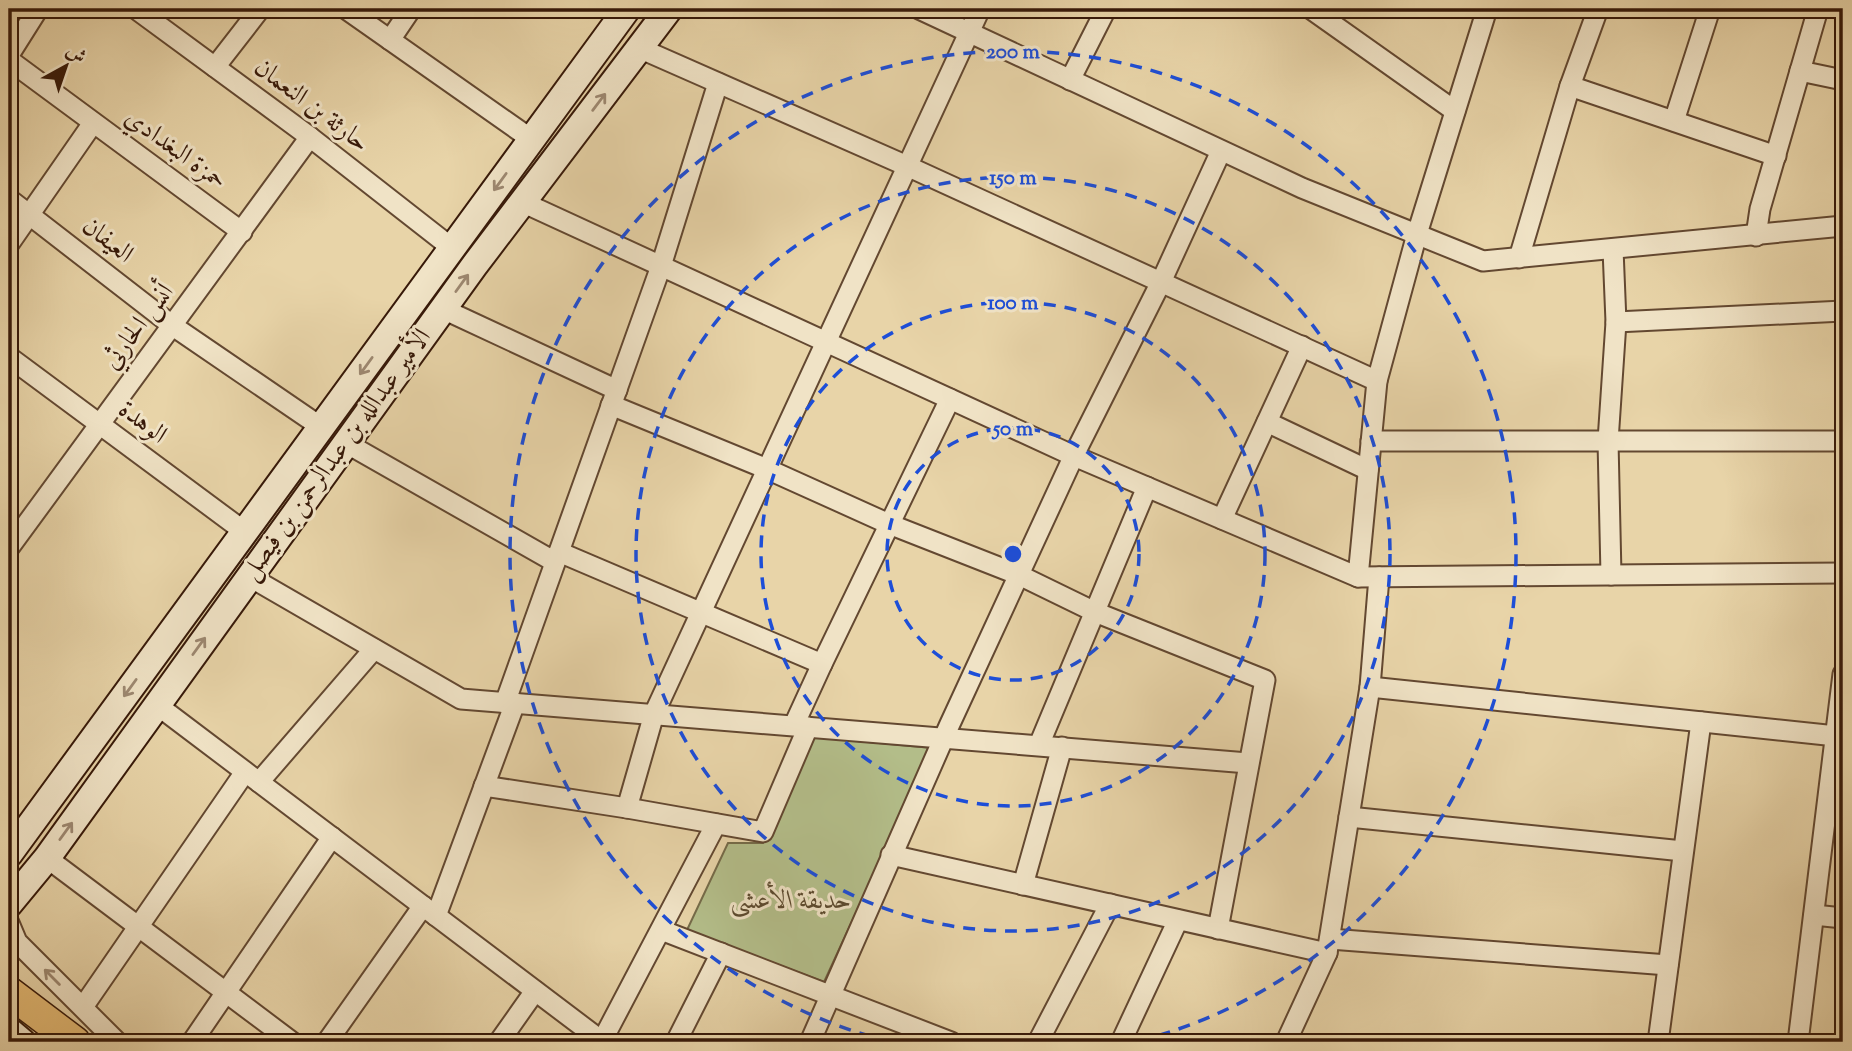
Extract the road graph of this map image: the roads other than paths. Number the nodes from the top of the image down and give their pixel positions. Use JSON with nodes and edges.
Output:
{"nodes":[{"id":1,"x":38,"y":9,"type":"edge"},
{"id":2,"x":136,"y":9,"type":"edge"},
{"id":3,"x":260,"y":9,"type":"edge"},
{"id":4,"x":346,"y":9,"type":"edge"},
{"id":5,"x":411,"y":9,"type":"edge"},
{"id":6,"x":627,"y":9,"type":"edge"},
{"id":7,"x":669,"y":9,"type":"edge"},
{"id":8,"x":919,"y":9,"type":"edge"},
{"id":9,"x":979,"y":9,"type":"edge"},
{"id":10,"x":1106,"y":9,"type":"edge"},
{"id":11,"x":1311,"y":9,"type":"edge"},
{"id":12,"x":1486,"y":9,"type":"edge"},
{"id":13,"x":1598,"y":9,"type":"edge"},
{"id":14,"x":1710,"y":9,"type":"edge"},
{"id":15,"x":1818,"y":9,"type":"edge"},
{"id":16,"x":969,"y":32,"type":"junction"},
{"id":17,"x":390,"y":40,"type":"junction"},
{"id":18,"x":639,"y":48,"type":"junction"},
{"id":19,"x":9,"y":55,"type":"edge"},
{"id":20,"x":9,"y":60,"type":"edge"},
{"id":21,"x":215,"y":67,"type":"junction"},
{"id":22,"x":1800,"y":71,"type":"junction"},
{"id":23,"x":1070,"y":80,"type":"junction"},
{"id":24,"x":1843,"y":80,"type":"edge"},
{"id":25,"x":718,"y":83,"type":"junction"},
{"id":26,"x":1570,"y":86,"type":"junction"},
{"id":27,"x":1455,"y":111,"type":"junction"},
{"id":28,"x":1674,"y":121,"type":"junction"},
{"id":29,"x":93,"y":123,"type":"junction"},
{"id":30,"x":310,"y":137,"type":"junction"},
{"id":31,"x":531,"y":139,"type":"junction"},
{"id":32,"x":1222,"y":151,"type":"junction"},
{"id":33,"x":1776,"y":156,"type":"junction"},
{"id":34,"x":907,"y":166,"type":"junction"},
{"id":35,"x":9,"y":199,"type":"edge"},
{"id":36,"x":522,"y":202,"type":"junction"},
{"id":37,"x":29,"y":214,"type":"junction"},
{"id":38,"x":1843,"y":226,"type":"edge"},
{"id":39,"x":243,"y":232,"type":"junction"},
{"id":40,"x":1417,"y":234,"type":"junction"},
{"id":41,"x":1756,"y":236,"type":"junction"},
{"id":42,"x":9,"y":244,"type":"edge"},
{"id":43,"x":452,"y":248,"type":"junction"},
{"id":44,"x":1613,"y":249,"type":"junction"},
{"id":45,"x":1519,"y":258,"type":"junction"},
{"id":46,"x":661,"y":266,"type":"junction"},
{"id":47,"x":1161,"y":282,"type":"junction"},
{"id":48,"x":443,"y":309,"type":"junction"},
{"id":49,"x":1843,"y":311,"type":"edge"},
{"id":50,"x":1616,"y":323,"type":"junction"},
{"id":51,"x":173,"y":326,"type":"junction"},
{"id":52,"x":826,"y":342,"type":"junction"},
{"id":53,"x":1302,"y":346,"type":"junction"},
{"id":54,"x":9,"y":357,"type":"edge"},
{"id":55,"x":1377,"y":381,"type":"junction"},
{"id":56,"x":614,"y":397,"type":"junction"},
{"id":57,"x":950,"y":399,"type":"junction"},
{"id":58,"x":1267,"y":422,"type":"junction"},
{"id":59,"x":100,"y":424,"type":"junction"},
{"id":60,"x":321,"y":427,"type":"junction"},
{"id":61,"x":1608,"y":441,"type":"junction"},
{"id":62,"x":1843,"y":441,"type":"edge"},
{"id":63,"x":1371,"y":442,"type":"junction"},
{"id":64,"x":346,"y":443,"type":"junction"},
{"id":65,"x":1074,"y":456,"type":"junction"},
{"id":66,"x":767,"y":469,"type":"junction"},
{"id":67,"x":1368,"y":470,"type":"junction"},
{"id":68,"x":1146,"y":487,"type":"junction"},
{"id":69,"x":1222,"y":519,"type":"junction"},
{"id":70,"x":890,"y":524,"type":"junction"},
{"id":71,"x":245,"y":531,"type":"junction"},
{"id":72,"x":11,"y":541,"type":"edge"},
{"id":73,"x":557,"y":557,"type":"junction"},
{"id":74,"x":1843,"y":573,"type":"edge"},
{"id":75,"x":1019,"y":575,"type":"junction"},
{"id":76,"x":1611,"y":575,"type":"junction"},
{"id":77,"x":250,"y":577,"type":"junction"},
{"id":78,"x":1358,"y":577,"type":"junction"},
{"id":79,"x":1379,"y":577,"type":"junction"},
{"id":80,"x":1095,"y":612,"type":"junction"},
{"id":81,"x":701,"y":613,"type":"junction"},
{"id":82,"x":374,"y":649,"type":"junction"},
{"id":83,"x":822,"y":664,"type":"junction"},
{"id":84,"x":1843,"y":674,"type":"edge"},
{"id":85,"x":1370,"y":687,"type":"junction"},
{"id":86,"x":510,"y":703,"type":"junction"},
{"id":87,"x":157,"y":705,"type":"junction"},
{"id":88,"x":654,"y":714,"type":"junction"},
{"id":89,"x":1701,"y":722,"type":"junction"},
{"id":90,"x":801,"y":726,"type":"junction"},
{"id":91,"x":1836,"y":736,"type":"junction"},
{"id":92,"x":944,"y":737,"type":"junction"},
{"id":93,"x":1039,"y":745,"type":"junction"},
{"id":94,"x":1062,"y":747,"type":"junction"},
{"id":95,"x":1248,"y":763,"type":"junction"},
{"id":96,"x":252,"y":777,"type":"junction"},
{"id":97,"x":484,"y":786,"type":"junction"},
{"id":98,"x":627,"y":808,"type":"junction"},
{"id":99,"x":1349,"y":817,"type":"junction"},
{"id":100,"x":716,"y":824,"type":"junction"},
{"id":101,"x":332,"y":837,"type":"junction"},
{"id":102,"x":1683,"y":851,"type":"junction"},
{"id":103,"x":9,"y":854,"type":"edge"},
{"id":104,"x":891,"y":855,"type":"junction"},
{"id":105,"x":47,"y":858,"type":"junction"},
{"id":106,"x":1023,"y":885,"type":"junction"},
{"id":107,"x":1110,"y":904,"type":"junction"},
{"id":108,"x":9,"y":910,"type":"edge"},
{"id":109,"x":429,"y":911,"type":"junction"},
{"id":110,"x":1814,"y":915,"type":"junction"},
{"id":111,"x":1843,"y":918,"type":"edge"},
{"id":112,"x":1178,"y":920,"type":"junction"},
{"id":113,"x":139,"y":928,"type":"junction"},
{"id":114,"x":1218,"y":929,"type":"junction"},
{"id":115,"x":661,"y":930,"type":"junction"},
{"id":116,"x":1329,"y":946,"type":"junction"},
{"id":117,"x":720,"y":953,"type":"junction"},
{"id":118,"x":1668,"y":965,"type":"junction"},
{"id":119,"x":536,"y":991,"type":"junction"},
{"id":120,"x":9,"y":992,"type":"edge"},
{"id":121,"x":227,"y":993,"type":"junction"},
{"id":122,"x":829,"y":995,"type":"junction"},
{"id":123,"x":83,"y":1007,"type":"junction"},
{"id":124,"x":9,"y":1031,"type":"edge"},
{"id":125,"x":22,"y":1042,"type":"edge"},
{"id":126,"x":75,"y":1042,"type":"edge"},
{"id":127,"x":117,"y":1042,"type":"edge"},
{"id":128,"x":192,"y":1042,"type":"edge"},
{"id":129,"x":292,"y":1042,"type":"edge"},
{"id":130,"x":327,"y":1042,"type":"edge"},
{"id":131,"x":499,"y":1042,"type":"edge"},
{"id":132,"x":602,"y":1042,"type":"edge"},
{"id":133,"x":676,"y":1042,"type":"edge"},
{"id":134,"x":810,"y":1042,"type":"edge"},
{"id":135,"x":951,"y":1042,"type":"edge"},
{"id":136,"x":1038,"y":1042,"type":"edge"},
{"id":137,"x":1121,"y":1042,"type":"edge"},
{"id":138,"x":1286,"y":1042,"type":"edge"},
{"id":139,"x":1658,"y":1042,"type":"edge"},
{"id":140,"x":1798,"y":1042,"type":"edge"}],
"edges":[{"from":1,"to":19,"type":"street"},
{"from":2,"to":21,"type":"street","name":"حارثة بن النعمان"},
{"from":3,"to":21,"type":"street"},
{"from":4,"to":17,"type":"street"},
{"from":5,"to":17,"type":"street"},
{"from":6,"to":31,"type":"main road","name":"الأمير عبدالله بن عبدالرحمن بن فيصل"},
{"from":7,"to":18,"type":"main road","name":"الأمير عبدالله بن عبدالرحمن بن فيصل"},
{"from":8,"to":16,"type":"street"},
{"from":9,"to":16,"type":"street"},
{"from":10,"to":23,"type":"street"},
{"from":11,"to":27,"type":"street"},
{"from":12,"to":27,"type":"street"},
{"from":13,"to":26,"type":"street"},
{"from":14,"to":28,"type":"street"},
{"from":15,"to":22,"type":"street"},
{"from":16,"to":23,"type":"street"},
{"from":16,"to":34,"type":"street"},
{"from":17,"to":31,"type":"street"},
{"from":18,"to":25,"type":"street"},
{"from":36,"to":18,"type":"main road","name":"الأمير عبدالله بن عبدالرحمن بن فيصل","one_way":true},
{"from":20,"to":29,"type":"street","name":"حمزة البغدادي"},
{"from":21,"to":30,"type":"street","name":"حارثة بن النعمان"},
{"from":22,"to":24,"type":"street"},
{"from":22,"to":33,"type":"street"},
{"from":23,"to":32,"type":"street"},
{"from":25,"to":34,"type":"street"},
{"from":25,"to":46,"type":"street"},
{"from":26,"to":28,"type":"street"},
{"from":26,"to":45,"type":"street"},
{"from":27,"to":40,"type":"street"},
{"from":28,"to":33,"type":"street"},
{"from":29,"to":37,"type":"street"},
{"from":29,"to":39,"type":"street","name":"حمزة البغدادي"},
{"from":30,"to":39,"type":"street","name":"أنس الحارثي"},
{"from":30,"to":43,"type":"street","name":"حارثة بن النعمان"},
{"from":31,"to":43,"type":"main road","name":"الأمير عبدالله بن عبدالرحمن بن فيصل","one_way":true},
{"from":32,"to":40,"type":"street"},
{"from":32,"to":47,"type":"street"},
{"from":33,"to":41,"type":"street"},
{"from":34,"to":47,"type":"street"},
{"from":34,"to":52,"type":"street"},
{"from":35,"to":37,"type":"street","name":"العيفان"},
{"from":36,"to":46,"type":"street"},
{"from":48,"to":36,"type":"main road","name":"الأمير عبدالله بن عبدالرحمن بن فيصل","one_way":true},
{"from":37,"to":42,"type":"street"},
{"from":37,"to":51,"type":"street","name":"العيفان"},
{"from":38,"to":41,"type":"street"},
{"from":39,"to":51,"type":"street","name":"أنس الحارثي"},
{"from":40,"to":45,"type":"street"},
{"from":40,"to":55,"type":"street"},
{"from":41,"to":44,"type":"street"},
{"from":43,"to":60,"type":"main road","name":"الأمير عبدالله بن عبدالرحمن بن فيصل","one_way":true},
{"from":44,"to":45,"type":"street"},
{"from":44,"to":50,"type":"street"},
{"from":46,"to":52,"type":"street"},
{"from":46,"to":56,"type":"street"},
{"from":47,"to":53,"type":"street"},
{"from":47,"to":65,"type":"street"},
{"from":48,"to":56,"type":"street"},
{"from":48,"to":64,"type":"main road","name":"الأمير عبدالله بن عبدالرحمن بن فيصل"},
{"from":49,"to":50,"type":"street"},
{"from":50,"to":61,"type":"street"},
{"from":51,"to":59,"type":"street","name":"أنس الحارثي"},
{"from":51,"to":60,"type":"street","name":"العيفان"},
{"from":52,"to":57,"type":"street"},
{"from":52,"to":66,"type":"street"},
{"from":53,"to":55,"type":"street"},
{"from":53,"to":58,"type":"street"},
{"from":54,"to":59,"type":"street","name":"الوهدة"},
{"from":55,"to":63,"type":"street"},
{"from":56,"to":66,"type":"street"},
{"from":56,"to":73,"type":"street"},
{"from":57,"to":65,"type":"street"},
{"from":57,"to":70,"type":"street"},
{"from":58,"to":67,"type":"street"},
{"from":58,"to":69,"type":"street"},
{"from":59,"to":71,"type":"street","name":"الوهدة"},
{"from":59,"to":72,"type":"street","name":"أنس الحارثي"},
{"from":60,"to":71,"type":"main road","name":"الأمير عبدالله بن عبدالرحمن بن فيصل"},
{"from":61,"to":62,"type":"street"},
{"from":61,"to":63,"type":"street"},
{"from":61,"to":76,"type":"street"},
{"from":63,"to":67,"type":"street"},
{"from":64,"to":73,"type":"street"},
{"from":64,"to":77,"type":"main road","name":"الأمير عبدالله بن عبدالرحمن بن فيصل"},
{"from":65,"to":68,"type":"street"},
{"from":65,"to":75,"type":"street"},
{"from":66,"to":70,"type":"street"},
{"from":66,"to":81,"type":"street"},
{"from":67,"to":78,"type":"street"},
{"from":68,"to":69,"type":"street"},
{"from":68,"to":80,"type":"street"},
{"from":69,"to":78,"type":"street"},
{"from":70,"to":75,"type":"street"},
{"from":70,"to":83,"type":"street"},
{"from":71,"to":103,"type":"main road","name":"الأمير عبدالله بن عبدالرحمن بن فيصل","one_way":true},
{"from":73,"to":81,"type":"street"},
{"from":73,"to":86,"type":"street"},
{"from":74,"to":76,"type":"street"},
{"from":75,"to":80,"type":"street"},
{"from":75,"to":92,"type":"street"},
{"from":76,"to":79,"type":"street"},
{"from":77,"to":82,"type":"street"},
{"from":87,"to":77,"type":"main road","name":"الأمير عبدالله بن عبدالرحمن بن فيصل","one_way":true},
{"from":78,"to":79,"type":"street"},
{"from":79,"to":85,"type":"street"},
{"from":80,"to":93,"type":"street"},
{"from":80,"to":95,"type":"street"},
{"from":81,"to":83,"type":"street"},
{"from":81,"to":88,"type":"street"},
{"from":82,"to":86,"type":"street"},
{"from":82,"to":96,"type":"street"},
{"from":83,"to":90,"type":"street"},
{"from":84,"to":91,"type":"street"},
{"from":85,"to":89,"type":"street"},
{"from":85,"to":99,"type":"street"},
{"from":86,"to":88,"type":"street"},
{"from":86,"to":97,"type":"street"},
{"from":87,"to":96,"type":"street"},
{"from":105,"to":87,"type":"main road","name":"الأمير عبدالله بن عبدالرحمن بن فيصل","one_way":true},
{"from":88,"to":90,"type":"street"},
{"from":88,"to":98,"type":"street"},
{"from":89,"to":91,"type":"street"},
{"from":89,"to":102,"type":"street"},
{"from":90,"to":92,"type":"street"},
{"from":90,"to":100,"type":"street"},
{"from":91,"to":110,"type":"street"},
{"from":92,"to":93,"type":"street"},
{"from":92,"to":104,"type":"street"},
{"from":93,"to":94,"type":"street"},
{"from":94,"to":95,"type":"street"},
{"from":94,"to":106,"type":"street"},
{"from":95,"to":114,"type":"street"},
{"from":96,"to":101,"type":"street"},
{"from":96,"to":113,"type":"street"},
{"from":97,"to":98,"type":"street"},
{"from":97,"to":109,"type":"street"},
{"from":98,"to":100,"type":"street"},
{"from":99,"to":102,"type":"street"},
{"from":99,"to":116,"type":"street"},
{"from":100,"to":115,"type":"street"},
{"from":101,"to":109,"type":"street"},
{"from":101,"to":121,"type":"street"},
{"from":102,"to":118,"type":"street"},
{"from":104,"to":106,"type":"street"},
{"from":104,"to":122,"type":"street"},
{"from":105,"to":108,"type":"main road","name":"الأمير عبدالله بن عبدالرحمن بن فيصل"},
{"from":105,"to":113,"type":"street"},
{"from":106,"to":107,"type":"street"},
{"from":107,"to":112,"type":"street"},
{"from":107,"to":136,"type":"street"},
{"from":123,"to":108,"type":"street","one_way":true},
{"from":109,"to":119,"type":"street"},
{"from":109,"to":130,"type":"street"},
{"from":110,"to":111,"type":"street"},
{"from":110,"to":140,"type":"street"},
{"from":112,"to":114,"type":"street"},
{"from":112,"to":137,"type":"street"},
{"from":113,"to":121,"type":"street"},
{"from":113,"to":123,"type":"street"},
{"from":114,"to":116,"type":"street"},
{"from":115,"to":117,"type":"street"},
{"from":115,"to":132,"type":"street"},
{"from":116,"to":118,"type":"street"},
{"from":116,"to":138,"type":"street"},
{"from":117,"to":122,"type":"street"},
{"from":117,"to":133,"type":"street"},
{"from":118,"to":139,"type":"street"},
{"from":119,"to":131,"type":"street"},
{"from":119,"to":132,"type":"street"},
{"from":120,"to":126,"type":"main road"},
{"from":121,"to":128,"type":"street"},
{"from":121,"to":129,"type":"street"},
{"from":122,"to":134,"type":"street"},
{"from":122,"to":135,"type":"street"},
{"from":123,"to":127,"type":"street"},
{"from":124,"to":125,"type":"main road"}]}
